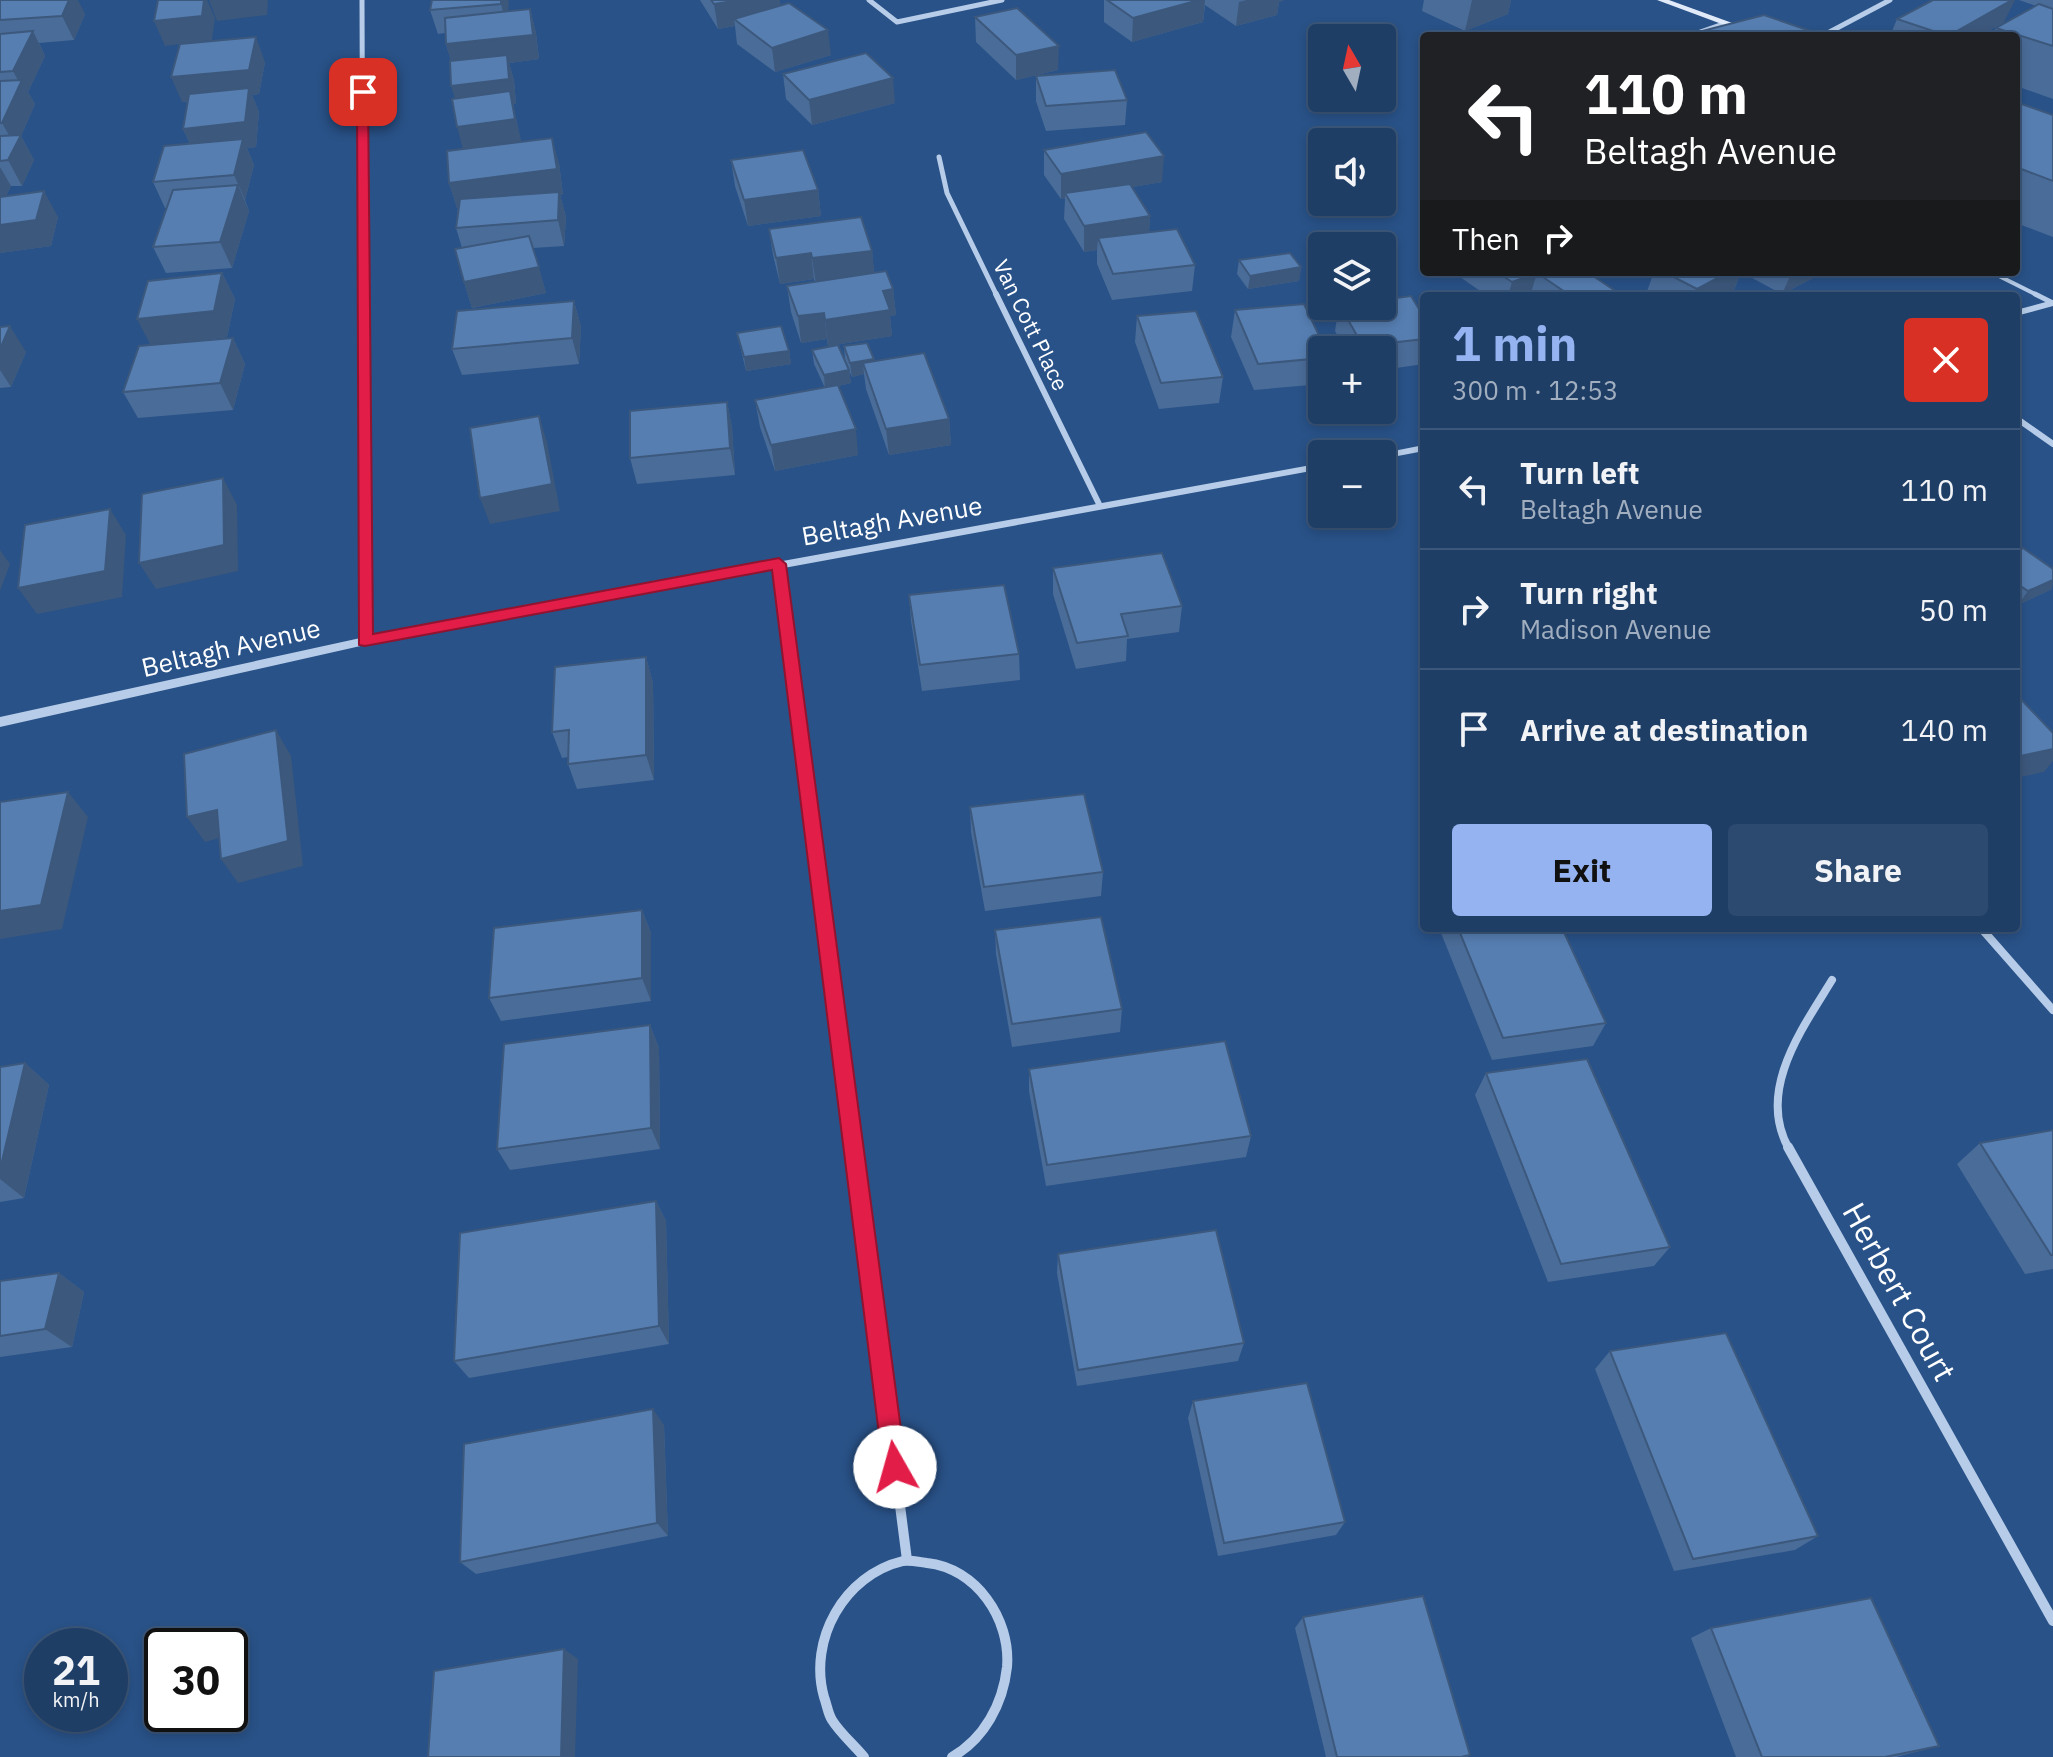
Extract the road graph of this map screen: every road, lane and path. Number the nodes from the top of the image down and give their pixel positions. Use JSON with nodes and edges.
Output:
{"nodes":[{"id":1,"x":362,"y":0,"type":"edge"},
{"id":2,"x":869,"y":0,"type":"edge"},
{"id":3,"x":1002,"y":0,"type":"edge"},
{"id":4,"x":1661,"y":0,"type":"edge"},
{"id":5,"x":1890,"y":0,"type":"edge"},
{"id":6,"x":1725,"y":23,"type":"junction"},
{"id":7,"x":1699,"y":32,"type":"edge"},
{"id":8,"x":1751,"y":32,"type":"edge"},
{"id":9,"x":1830,"y":32,"type":"edge"},
{"id":10,"x":939,"y":157,"type":"dead end"},
{"id":11,"x":1999,"y":276,"type":"edge"},
{"id":12,"x":2053,"y":303,"type":"edge"},
{"id":13,"x":2020,"y":312,"type":"edge"},
{"id":14,"x":2020,"y":421,"type":"edge"},
{"id":15,"x":2053,"y":444,"type":"edge"},
{"id":16,"x":1420,"y":449,"type":"edge"},
{"id":17,"x":1396,"y":453,"type":"edge"},
{"id":18,"x":1308,"y":469,"type":"edge"},
{"id":19,"x":1100,"y":506,"type":"junction"},
{"id":20,"x":779,"y":564,"type":"junction"},
{"id":21,"x":365,"y":641,"type":"junction"},
{"id":22,"x":0,"y":722,"type":"edge"},
{"id":23,"x":1985,"y":932,"type":"edge"},
{"id":24,"x":1832,"y":980,"type":"dead end"},
{"id":25,"x":2053,"y":1010,"type":"edge"},
{"id":26,"x":907,"y":1560,"type":"junction"},
{"id":27,"x":2053,"y":1621,"type":"edge"},
{"id":28,"x":864,"y":1757,"type":"edge"},
{"id":29,"x":952,"y":1757,"type":"edge"}],
"edges":[{"from":1,"to":21,"type":"street"},
{"from":2,"to":3,"type":"street"},
{"from":4,"to":6,"type":"main road"},
{"from":5,"to":9,"type":"street"},
{"from":6,"to":7,"type":"lane"},
{"from":6,"to":8,"type":"main road"},
{"from":10,"to":19,"type":"street","name":"Van Cott Place"},
{"from":11,"to":12,"type":"lane"},
{"from":12,"to":13,"type":"street"},
{"from":14,"to":15,"type":"street"},
{"from":16,"to":17,"type":"street"},
{"from":18,"to":19,"type":"street","name":"Beltagh Avenue"},
{"from":19,"to":20,"type":"street","name":"Beltagh Avenue"},
{"from":20,"to":21,"type":"street","name":"Beltagh Avenue"},
{"from":20,"to":26,"type":"street"},
{"from":21,"to":22,"type":"street","name":"Beltagh Avenue"},
{"from":23,"to":25,"type":"street"},
{"from":24,"to":27,"type":"street","name":"Herbert Court"},
{"from":26,"to":28,"type":"street"},
{"from":26,"to":29,"type":"street"}]}
